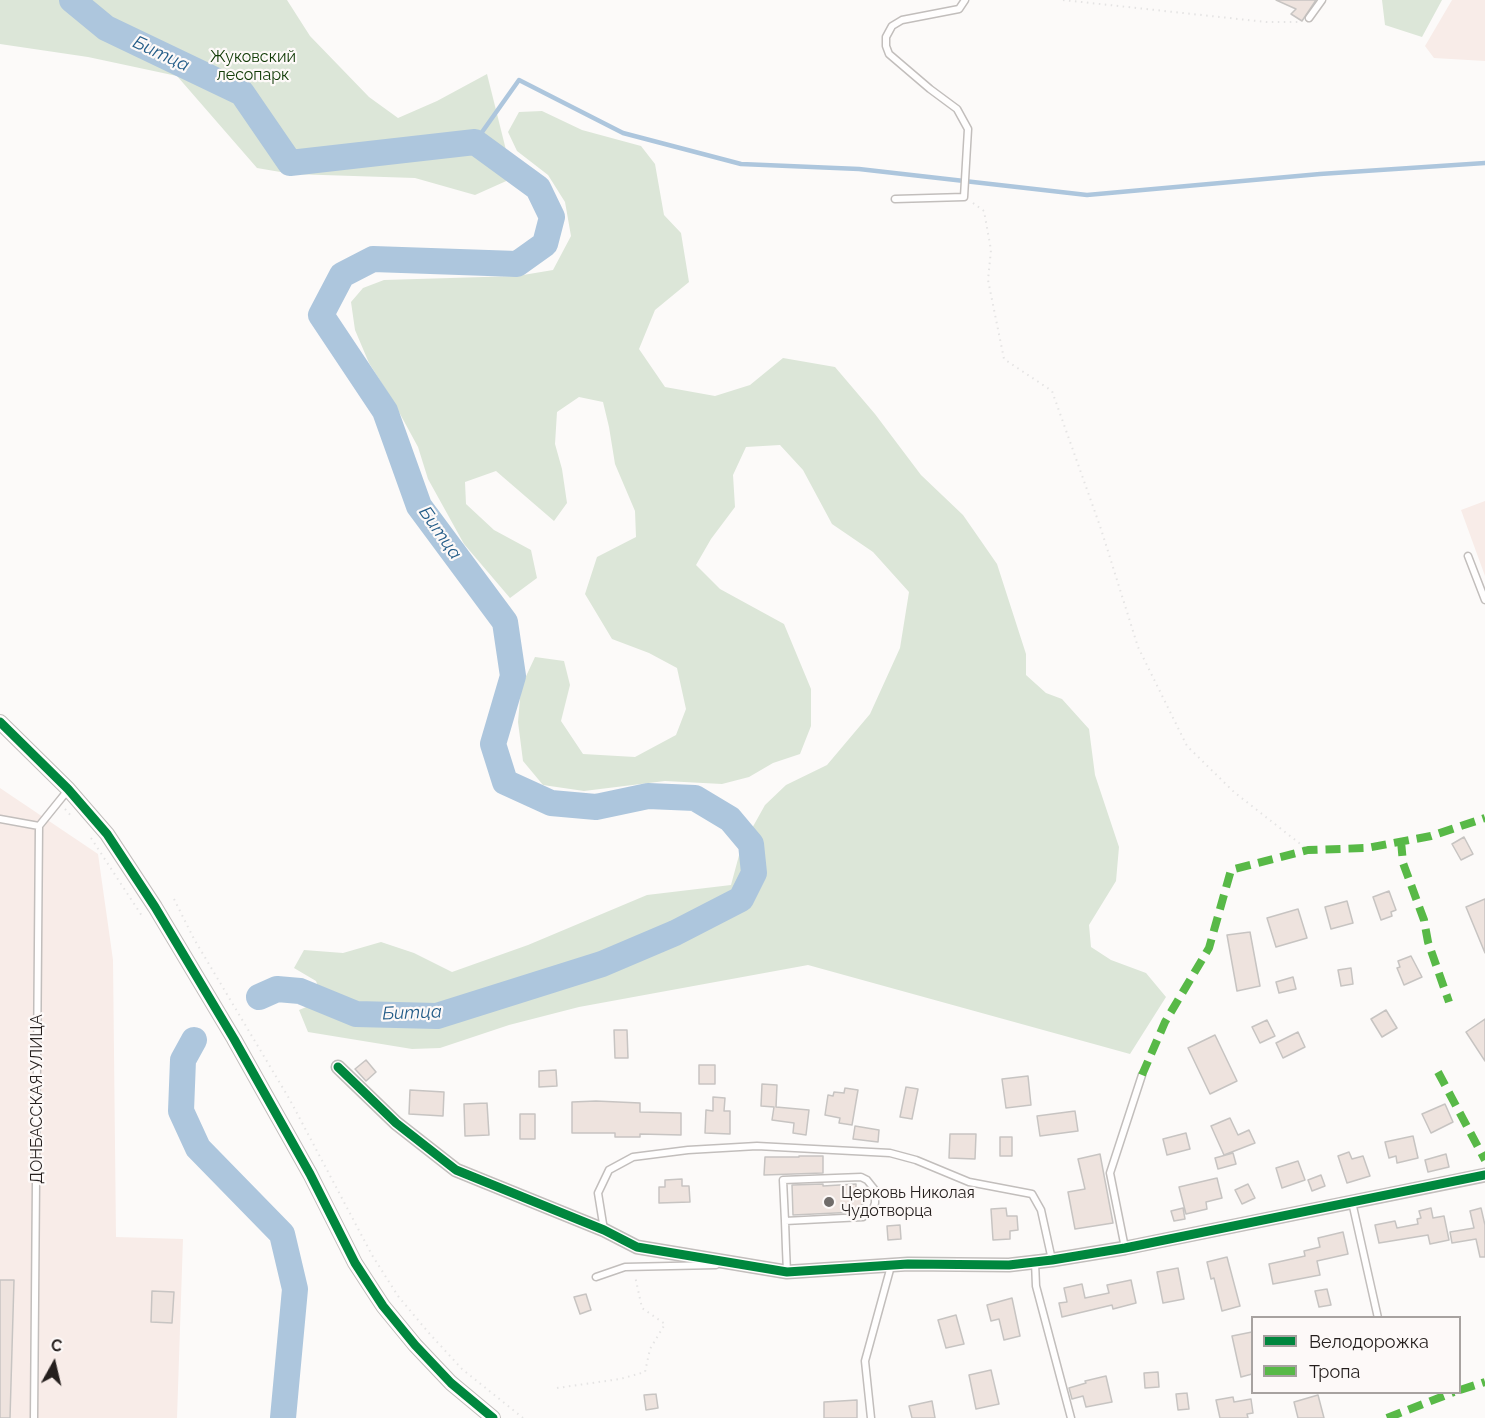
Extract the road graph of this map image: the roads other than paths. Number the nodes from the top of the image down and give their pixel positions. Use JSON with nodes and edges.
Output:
{"nodes":[{"id":1,"x":965,"y":0,"type":"edge"},
{"id":2,"x":1322,"y":0,"type":"edge"},
{"id":3,"x":1309,"y":18,"type":"road end"},
{"id":4,"x":896,"y":199,"type":"dead end"},
{"id":5,"x":1468,"y":556,"type":"dead end"},
{"id":6,"x":1485,"y":600,"type":"edge"},
{"id":7,"x":0,"y":722,"type":"edge"},
{"id":8,"x":68,"y":789,"type":"junction"},
{"id":9,"x":0,"y":819,"type":"edge"},
{"id":10,"x":39,"y":826,"type":"junction"},
{"id":11,"x":338,"y":1067,"type":"dead end"},
{"id":12,"x":1142,"y":1075,"type":"dead end"},
{"id":13,"x":1485,"y":1175,"type":"edge"},
{"id":14,"x":1352,"y":1202,"type":"junction"},
{"id":15,"x":785,"y":1221,"type":"junction"},
{"id":16,"x":604,"y":1230,"type":"junction"},
{"id":17,"x":1125,"y":1248,"type":"junction"},
{"id":18,"x":1052,"y":1260,"type":"junction"},
{"id":19,"x":1035,"y":1262,"type":"junction"},
{"id":20,"x":735,"y":1264,"type":"junction"},
{"id":21,"x":891,"y":1265,"type":"junction"},
{"id":22,"x":788,"y":1272,"type":"junction"},
{"id":23,"x":596,"y":1277,"type":"dead end"},
{"id":24,"x":1378,"y":1316,"type":"edge"},
{"id":25,"x":34,"y":1418,"type":"edge"},
{"id":26,"x":493,"y":1418,"type":"edge"},
{"id":27,"x":871,"y":1418,"type":"edge"},
{"id":28,"x":1071,"y":1418,"type":"edge"}],
"edges":[{"from":1,"to":4,"type":"lane"},
{"from":2,"to":3,"type":"lane"},
{"from":5,"to":6,"type":"lane"},
{"from":7,"to":8,"type":"street"},
{"from":8,"to":10,"type":"lane"},
{"from":8,"to":26,"type":"street"},
{"from":9,"to":10,"type":"lane"},
{"from":10,"to":25,"type":"lane","name":"ДОНБАССКАЯ УЛИЦА"},
{"from":11,"to":16,"type":"street"},
{"from":12,"to":17,"type":"lane"},
{"from":13,"to":14,"type":"street"},
{"from":14,"to":17,"type":"street"},
{"from":14,"to":24,"type":"lane"},
{"from":15,"to":15,"type":"lane"},
{"from":15,"to":22,"type":"lane"},
{"from":16,"to":18,"type":"lane"},
{"from":16,"to":20,"type":"street"},
{"from":17,"to":18,"type":"street"},
{"from":18,"to":19,"type":"street"},
{"from":19,"to":21,"type":"street"},
{"from":19,"to":28,"type":"lane"},
{"from":20,"to":22,"type":"street"},
{"from":20,"to":23,"type":"lane"},
{"from":21,"to":22,"type":"street"},
{"from":21,"to":27,"type":"lane"}]}
